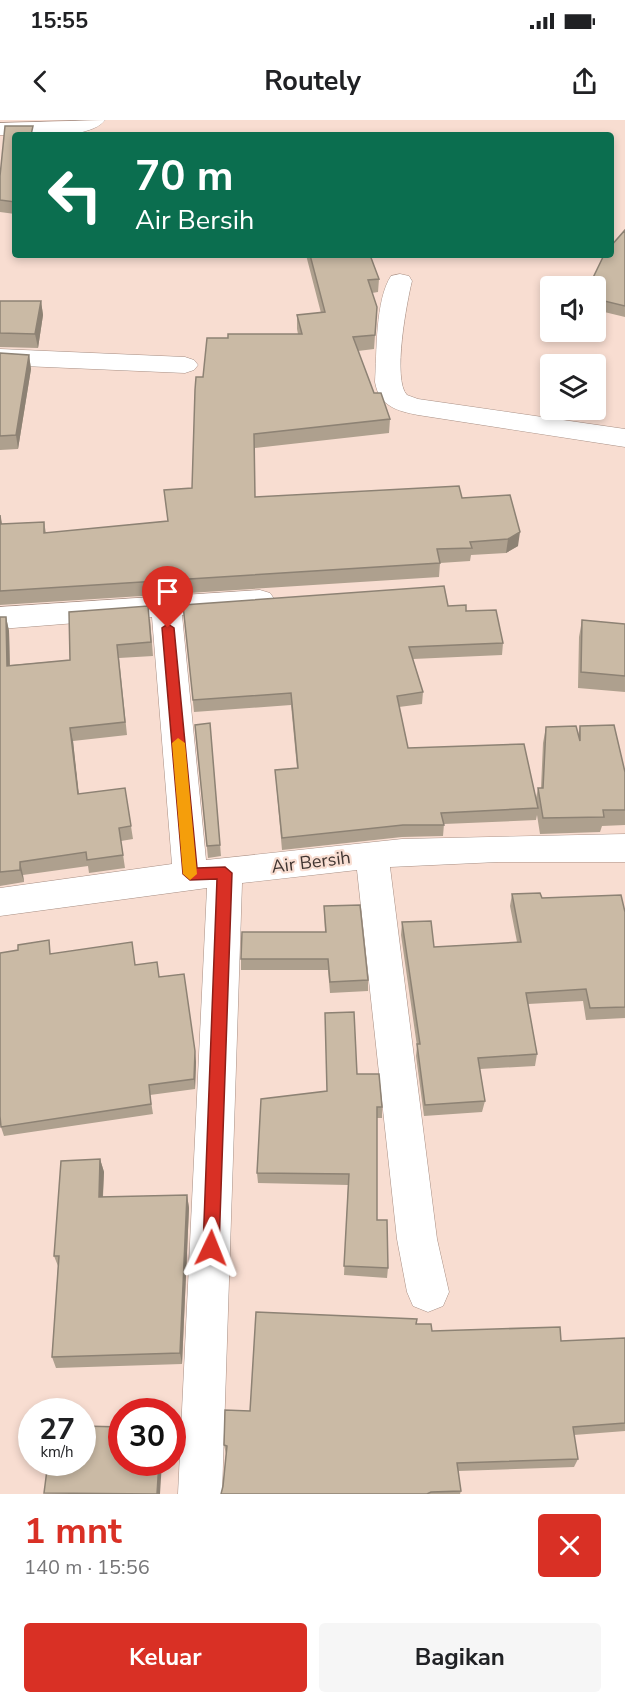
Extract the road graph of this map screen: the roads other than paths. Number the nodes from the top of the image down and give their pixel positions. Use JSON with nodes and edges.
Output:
{"nodes":[{"id":1,"x":94,"y":120,"type":"edge"},
{"id":2,"x":0,"y":129,"type":"edge"},
{"id":3,"x":400,"y":281,"type":"dead end"},
{"id":4,"x":0,"y":357,"type":"edge"},
{"id":5,"x":186,"y":365,"type":"dead end"},
{"id":6,"x":625,"y":438,"type":"edge"},
{"id":7,"x":283,"y":598,"type":"edge"},
{"id":8,"x":166,"y":606,"type":"junction"},
{"id":9,"x":0,"y":618,"type":"edge"},
{"id":10,"x":625,"y":848,"type":"edge"},
{"id":11,"x":372,"y":855,"type":"junction"},
{"id":12,"x":207,"y":874,"type":"junction"},
{"id":13,"x":0,"y":902,"type":"edge"},
{"id":14,"x":429,"y":1292,"type":"dead end"},
{"id":15,"x":200,"y":1494,"type":"edge"}],
"edges":[{"from":1,"to":2,"type":"street"},
{"from":3,"to":6,"type":"street"},
{"from":4,"to":5,"type":"street"},
{"from":7,"to":8,"type":"street"},
{"from":8,"to":9,"type":"street"},
{"from":8,"to":12,"type":"street"},
{"from":10,"to":11,"type":"street","name":"Air Bersih"},
{"from":11,"to":12,"type":"street","name":"Air Bersih"},
{"from":11,"to":14,"type":"street"},
{"from":12,"to":13,"type":"street","name":"Air Bersih"},
{"from":12,"to":15,"type":"street"}]}
